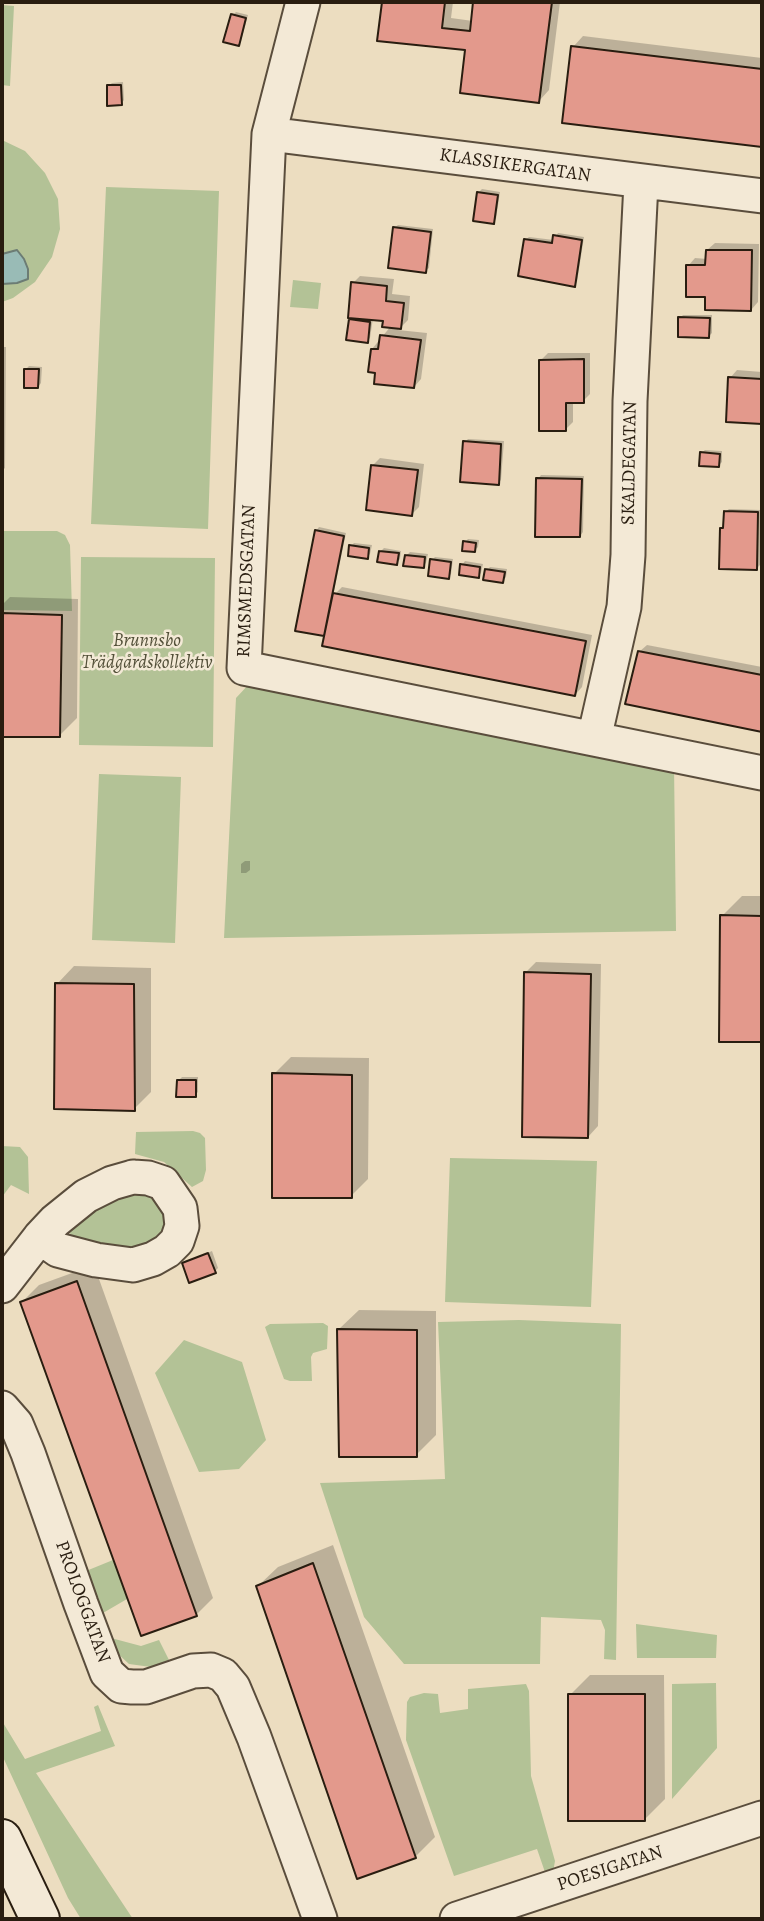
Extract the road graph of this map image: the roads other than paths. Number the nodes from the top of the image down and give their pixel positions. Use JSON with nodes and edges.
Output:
{"nodes":[{"id":1,"x":303,"y":2,"type":"edge"},
{"id":2,"x":269,"y":134,"type":"junction"},
{"id":3,"x":641,"y":183,"type":"junction"},
{"id":4,"x":762,"y":196,"type":"edge"},
{"id":5,"x":594,"y":739,"type":"junction"},
{"id":6,"x":762,"y":773,"type":"edge"},
{"id":7,"x":40,"y":1237,"type":"dead end"},
{"id":8,"x":2,"y":1286,"type":"edge"},
{"id":9,"x":2,"y":1408,"type":"edge"},
{"id":10,"x":762,"y":1818,"type":"edge"},
{"id":11,"x":2,"y":1839,"type":"edge"},
{"id":12,"x":40,"y":1919,"type":"edge"},
{"id":13,"x":320,"y":1919,"type":"edge"},
{"id":14,"x":457,"y":1919,"type":"edge"}],
"edges":[{"from":1,"to":2,"type":"street"},
{"from":2,"to":3,"type":"street","name":"KLASSIKERGATAN"},
{"from":2,"to":5,"type":"street","name":"RIMSMEDSGATAN"},
{"from":3,"to":4,"type":"street","name":"KLASSIKERGATAN"},
{"from":3,"to":5,"type":"street","name":"SKALDEGATAN"},
{"from":5,"to":6,"type":"street","name":"RIMSMEDSGATAN"},
{"from":7,"to":8,"type":"street"},
{"from":9,"to":13,"type":"street","name":"PROLOGGATAN"},
{"from":10,"to":14,"type":"street","name":"POESIGATAN"},
{"from":11,"to":12,"type":"street"}]}
